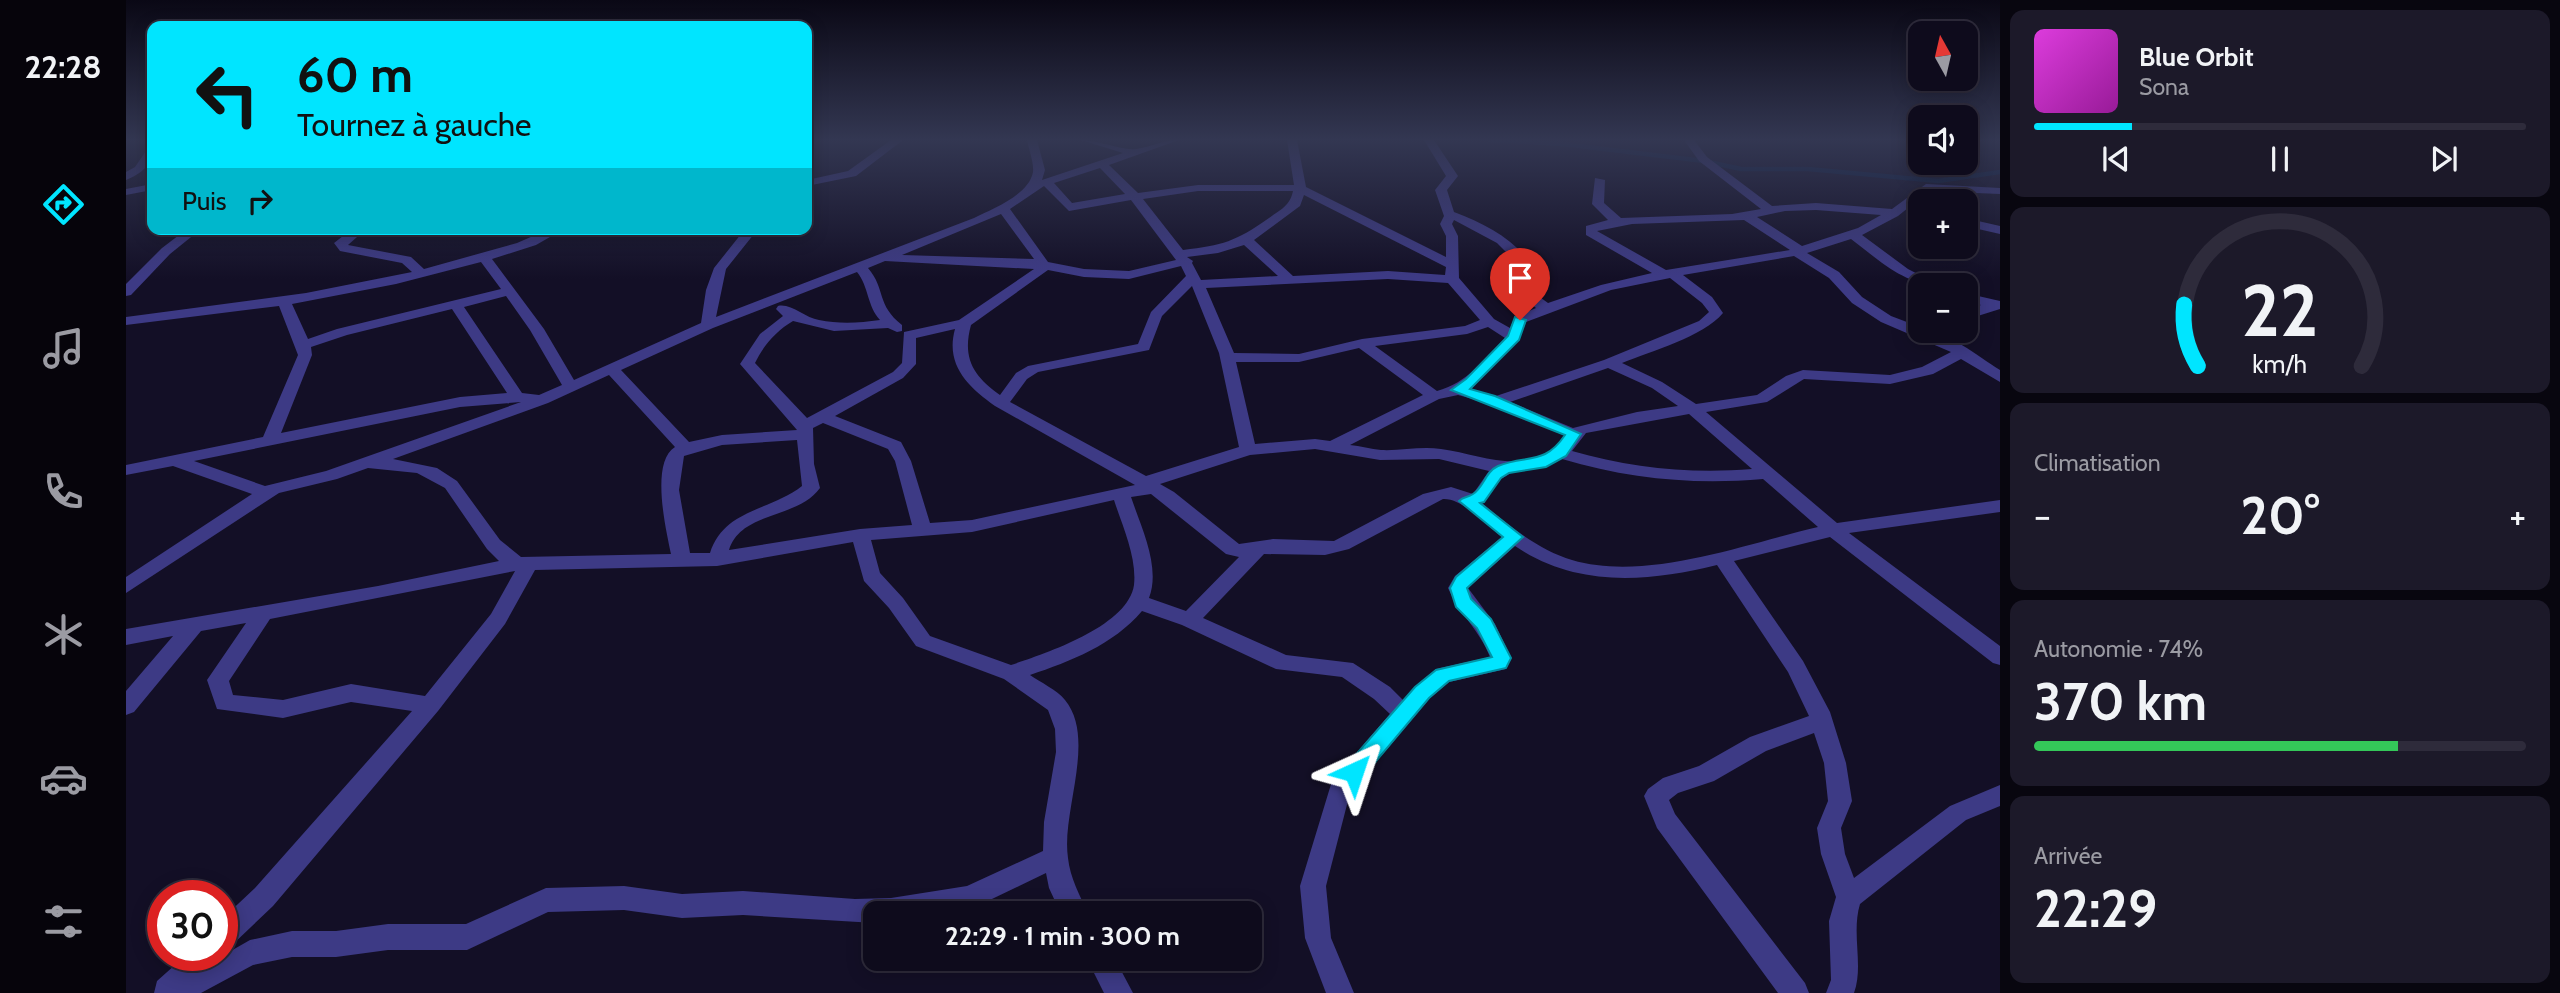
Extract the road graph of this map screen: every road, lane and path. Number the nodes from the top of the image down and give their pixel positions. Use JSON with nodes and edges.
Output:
{"nodes":[{"id":1,"x":1036,"y":186,"type":"edge"},
{"id":2,"x":1043,"y":186,"type":"edge"},
{"id":3,"x":1126,"y":186,"type":"edge"},
{"id":4,"x":1444,"y":186,"type":"edge"},
{"id":5,"x":1599,"y":186,"type":"edge"},
{"id":6,"x":1738,"y":186,"type":"edge"},
{"id":7,"x":147,"y":188,"type":"edge"},
{"id":8,"x":1300,"y":188,"type":"junction"},
{"id":9,"x":2000,"y":191,"type":"edge"},
{"id":10,"x":126,"y":192,"type":"edge"},
{"id":11,"x":1136,"y":196,"type":"junction"},
{"id":12,"x":1003,"y":208,"type":"junction"},
{"id":13,"x":1899,"y":210,"type":"junction"},
{"id":14,"x":1908,"y":210,"type":"edge"},
{"id":15,"x":1770,"y":211,"type":"junction"},
{"id":16,"x":1450,"y":214,"type":"junction"},
{"id":17,"x":1748,"y":217,"type":"junction"},
{"id":18,"x":1619,"y":223,"type":"junction"},
{"id":19,"x":1978,"y":225,"type":"edge"},
{"id":20,"x":2000,"y":230,"type":"edge"},
{"id":21,"x":1853,"y":234,"type":"junction"},
{"id":22,"x":187,"y":235,"type":"edge"},
{"id":23,"x":351,"y":235,"type":"edge"},
{"id":24,"x":542,"y":235,"type":"edge"},
{"id":25,"x":747,"y":235,"type":"edge"},
{"id":26,"x":1245,"y":240,"type":"junction"},
{"id":27,"x":1798,"y":252,"type":"junction"},
{"id":28,"x":484,"y":257,"type":"junction"},
{"id":29,"x":884,"y":258,"type":"junction"},
{"id":30,"x":1184,"y":258,"type":"junction"},
{"id":31,"x":1042,"y":264,"type":"junction"},
{"id":32,"x":1450,"y":264,"type":"junction"},
{"id":33,"x":859,"y":266,"type":"junction"},
{"id":34,"x":422,"y":274,"type":"junction"},
{"id":35,"x":1668,"y":274,"type":"junction"},
{"id":36,"x":1908,"y":274,"type":"edge"},
{"id":37,"x":1289,"y":279,"type":"junction"},
{"id":38,"x":1452,"y":279,"type":"junction"},
{"id":39,"x":1195,"y":280,"type":"junction"},
{"id":40,"x":511,"y":291,"type":"junction"},
{"id":41,"x":126,"y":292,"type":"edge"},
{"id":42,"x":284,"y":299,"type":"junction"},
{"id":43,"x":774,"y":299,"type":"junction"},
{"id":44,"x":1978,"y":300,"type":"edge"},
{"id":45,"x":455,"y":304,"type":"junction"},
{"id":46,"x":1997,"y":304,"type":"edge"},
{"id":47,"x":1545,"y":308,"type":"junction"},
{"id":48,"x":1978,"y":311,"type":"edge"},
{"id":49,"x":791,"y":317,"type":"junction"},
{"id":50,"x":126,"y":321,"type":"edge"},
{"id":51,"x":890,"y":323,"type":"junction"},
{"id":52,"x":964,"y":323,"type":"junction"},
{"id":53,"x":1489,"y":323,"type":"junction"},
{"id":54,"x":1908,"y":324,"type":"edge"},
{"id":55,"x":708,"y":325,"type":"junction"},
{"id":56,"x":909,"y":335,"type":"junction"},
{"id":57,"x":1514,"y":337,"type":"junction"},
{"id":58,"x":1945,"y":343,"type":"edge"},
{"id":59,"x":1362,"y":344,"type":"junction"},
{"id":60,"x":304,"y":345,"type":"junction"},
{"id":61,"x":1962,"y":352,"type":"junction"},
{"id":62,"x":1227,"y":357,"type":"junction"},
{"id":63,"x":1609,"y":363,"type":"junction"},
{"id":64,"x":612,"y":369,"type":"junction"},
{"id":65,"x":2000,"y":377,"type":"edge"},
{"id":66,"x":570,"y":387,"type":"junction"},
{"id":67,"x":1458,"y":390,"type":"junction"},
{"id":68,"x":1434,"y":396,"type":"junction"},
{"id":69,"x":517,"y":397,"type":"junction"},
{"id":70,"x":542,"y":400,"type":"junction"},
{"id":71,"x":1496,"y":401,"type":"junction"},
{"id":72,"x":1001,"y":403,"type":"junction"},
{"id":73,"x":1693,"y":409,"type":"junction"},
{"id":74,"x":820,"y":416,"type":"junction"},
{"id":75,"x":805,"y":430,"type":"junction"},
{"id":76,"x":1574,"y":434,"type":"junction"},
{"id":77,"x":270,"y":440,"type":"junction"},
{"id":78,"x":1332,"y":447,"type":"junction"},
{"id":79,"x":685,"y":448,"type":"junction"},
{"id":80,"x":1248,"y":450,"type":"junction"},
{"id":81,"x":1561,"y":453,"type":"junction"},
{"id":82,"x":173,"y":460,"type":"junction"},
{"id":83,"x":364,"y":461,"type":"junction"},
{"id":84,"x":1505,"y":469,"type":"junction"},
{"id":85,"x":126,"y":470,"type":"edge"},
{"id":86,"x":1766,"y":473,"type":"junction"},
{"id":87,"x":1149,"y":485,"type":"junction"},
{"id":88,"x":267,"y":493,"type":"junction"},
{"id":89,"x":1121,"y":494,"type":"junction"},
{"id":90,"x":1467,"y":501,"type":"junction"},
{"id":91,"x":1996,"y":510,"type":"edge"},
{"id":92,"x":1833,"y":530,"type":"junction"},
{"id":93,"x":923,"y":531,"type":"junction"},
{"id":94,"x":860,"y":535,"type":"junction"},
{"id":95,"x":1514,"y":537,"type":"junction"},
{"id":96,"x":1256,"y":551,"type":"junction"},
{"id":97,"x":1721,"y":558,"type":"junction"},
{"id":98,"x":682,"y":559,"type":"junction"},
{"id":99,"x":717,"y":559,"type":"junction"},
{"id":100,"x":523,"y":564,"type":"junction"},
{"id":101,"x":126,"y":586,"type":"edge"},
{"id":102,"x":1135,"y":601,"type":"junction"},
{"id":103,"x":263,"y":614,"type":"junction"},
{"id":104,"x":1189,"y":620,"type":"junction"},
{"id":105,"x":193,"y":627,"type":"junction"},
{"id":106,"x":126,"y":637,"type":"edge"},
{"id":107,"x":2000,"y":657,"type":"edge"},
{"id":108,"x":1011,"y":673,"type":"junction"},
{"id":109,"x":430,"y":705,"type":"junction"},
{"id":110,"x":126,"y":706,"type":"edge"},
{"id":111,"x":1404,"y":715,"type":"junction"},
{"id":112,"x":1822,"y":721,"type":"junction"},
{"id":113,"x":2000,"y":795,"type":"edge"},
{"id":114,"x":1055,"y":857,"type":"junction"},
{"id":115,"x":1849,"y":897,"type":"junction"},
{"id":116,"x":1068,"y":901,"type":"edge"},
{"id":117,"x":238,"y":922,"type":"edge"},
{"id":118,"x":188,"y":971,"type":"edge"},
{"id":119,"x":1107,"y":971,"type":"edge"},
{"id":120,"x":165,"y":993,"type":"edge"},
{"id":121,"x":173,"y":993,"type":"edge"},
{"id":122,"x":1119,"y":993,"type":"edge"},
{"id":123,"x":1340,"y":993,"type":"edge"},
{"id":124,"x":1795,"y":993,"type":"edge"},
{"id":125,"x":1840,"y":993,"type":"edge"}],
"edges":[{"from":1,"to":12,"type":"street"},
{"from":2,"to":11,"type":"street"},
{"from":3,"to":11,"type":"street"},
{"from":4,"to":16,"type":"street"},
{"from":5,"to":18,"type":"street"},
{"from":6,"to":15,"type":"street"},
{"from":7,"to":10,"type":"street"},
{"from":8,"to":11,"type":"street"},
{"from":8,"to":26,"type":"street"},
{"from":8,"to":32,"type":"street"},
{"from":9,"to":13,"type":"street"},
{"from":11,"to":30,"type":"street"},
{"from":12,"to":29,"type":"street"},
{"from":12,"to":31,"type":"street"},
{"from":13,"to":14,"type":"street"},
{"from":13,"to":15,"type":"street"},
{"from":13,"to":21,"type":"street"},
{"from":15,"to":17,"type":"street"},
{"from":16,"to":32,"type":"street"},
{"from":16,"to":47,"type":"street"},
{"from":17,"to":18,"type":"street"},
{"from":17,"to":27,"type":"street"},
{"from":18,"to":35,"type":"street"},
{"from":19,"to":20,"type":"street"},
{"from":21,"to":27,"type":"street"},
{"from":21,"to":36,"type":"street"},
{"from":22,"to":41,"type":"street"},
{"from":23,"to":34,"type":"street"},
{"from":24,"to":28,"type":"street"},
{"from":25,"to":55,"type":"street"},
{"from":26,"to":30,"type":"street"},
{"from":26,"to":37,"type":"street"},
{"from":27,"to":35,"type":"street"},
{"from":27,"to":54,"type":"street"},
{"from":28,"to":34,"type":"street"},
{"from":28,"to":40,"type":"street"},
{"from":29,"to":31,"type":"street"},
{"from":29,"to":33,"type":"street"},
{"from":30,"to":31,"type":"street"},
{"from":30,"to":39,"type":"street"},
{"from":31,"to":52,"type":"street"},
{"from":32,"to":38,"type":"street"},
{"from":33,"to":43,"type":"street"},
{"from":33,"to":51,"type":"street"},
{"from":34,"to":42,"type":"street"},
{"from":35,"to":47,"type":"street"},
{"from":35,"to":63,"type":"street"},
{"from":37,"to":38,"type":"street"},
{"from":37,"to":39,"type":"street"},
{"from":38,"to":53,"type":"street"},
{"from":39,"to":62,"type":"street"},
{"from":39,"to":72,"type":"street"},
{"from":40,"to":45,"type":"street"},
{"from":40,"to":66,"type":"street"},
{"from":42,"to":50,"type":"street"},
{"from":42,"to":60,"type":"street"},
{"from":43,"to":49,"type":"street"},
{"from":43,"to":55,"type":"street"},
{"from":44,"to":46,"type":"street"},
{"from":45,"to":60,"type":"street"},
{"from":45,"to":69,"type":"street"},
{"from":46,"to":48,"type":"street"},
{"from":47,"to":57,"type":"street"},
{"from":49,"to":51,"type":"street"},
{"from":49,"to":75,"type":"street"},
{"from":51,"to":56,"type":"street"},
{"from":52,"to":56,"type":"street"},
{"from":52,"to":72,"type":"street"},
{"from":53,"to":57,"type":"street"},
{"from":53,"to":59,"type":"street"},
{"from":55,"to":64,"type":"street"},
{"from":56,"to":74,"type":"street"},
{"from":57,"to":67,"type":"street"},
{"from":58,"to":61,"type":"street"},
{"from":59,"to":62,"type":"street"},
{"from":59,"to":68,"type":"street"},
{"from":60,"to":77,"type":"street"},
{"from":61,"to":65,"type":"street"},
{"from":61,"to":73,"type":"street"},
{"from":62,"to":80,"type":"street"},
{"from":63,"to":71,"type":"street"},
{"from":63,"to":73,"type":"street"},
{"from":64,"to":66,"type":"street"},
{"from":64,"to":79,"type":"street"},
{"from":66,"to":70,"type":"street"},
{"from":67,"to":68,"type":"street"},
{"from":67,"to":71,"type":"street"},
{"from":68,"to":78,"type":"street"},
{"from":69,"to":70,"type":"street"},
{"from":69,"to":77,"type":"street"},
{"from":70,"to":83,"type":"street"},
{"from":71,"to":76,"type":"street"},
{"from":72,"to":87,"type":"street"},
{"from":73,"to":76,"type":"street"},
{"from":73,"to":86,"type":"street"},
{"from":74,"to":75,"type":"street"},
{"from":74,"to":93,"type":"street"},
{"from":75,"to":79,"type":"street"},
{"from":75,"to":99,"type":"street"},
{"from":76,"to":81,"type":"street"},
{"from":77,"to":82,"type":"street"},
{"from":78,"to":80,"type":"street"},
{"from":78,"to":84,"type":"street"},
{"from":79,"to":98,"type":"street"},
{"from":80,"to":87,"type":"street"},
{"from":81,"to":84,"type":"street"},
{"from":81,"to":86,"type":"street"},
{"from":82,"to":85,"type":"street"},
{"from":82,"to":88,"type":"street"},
{"from":83,"to":88,"type":"street"},
{"from":83,"to":100,"type":"street"},
{"from":84,"to":90,"type":"street"},
{"from":86,"to":92,"type":"street"},
{"from":87,"to":89,"type":"street"},
{"from":87,"to":96,"type":"street"},
{"from":88,"to":101,"type":"street"},
{"from":89,"to":93,"type":"street"},
{"from":89,"to":102,"type":"street"},
{"from":90,"to":95,"type":"street"},
{"from":90,"to":96,"type":"street"},
{"from":91,"to":92,"type":"street"},
{"from":92,"to":97,"type":"street"},
{"from":92,"to":107,"type":"street"},
{"from":93,"to":94,"type":"street"},
{"from":94,"to":99,"type":"street"},
{"from":94,"to":108,"type":"street"},
{"from":95,"to":97,"type":"street"},
{"from":95,"to":111,"type":"street"},
{"from":96,"to":104,"type":"street"},
{"from":97,"to":112,"type":"street"},
{"from":98,"to":99,"type":"street"},
{"from":98,"to":100,"type":"street"},
{"from":100,"to":103,"type":"street"},
{"from":100,"to":109,"type":"street"},
{"from":102,"to":104,"type":"street"},
{"from":102,"to":108,"type":"street"},
{"from":103,"to":105,"type":"street"},
{"from":103,"to":109,"type":"street"},
{"from":104,"to":111,"type":"street"},
{"from":105,"to":106,"type":"street"},
{"from":105,"to":110,"type":"street"},
{"from":108,"to":114,"type":"street"},
{"from":109,"to":117,"type":"street"},
{"from":111,"to":123,"type":"street"},
{"from":112,"to":115,"type":"street"},
{"from":112,"to":124,"type":"street"},
{"from":113,"to":115,"type":"street"},
{"from":114,"to":116,"type":"street"},
{"from":114,"to":121,"type":"street"},
{"from":115,"to":125,"type":"street"},
{"from":118,"to":120,"type":"street"},
{"from":119,"to":122,"type":"street"}]}
